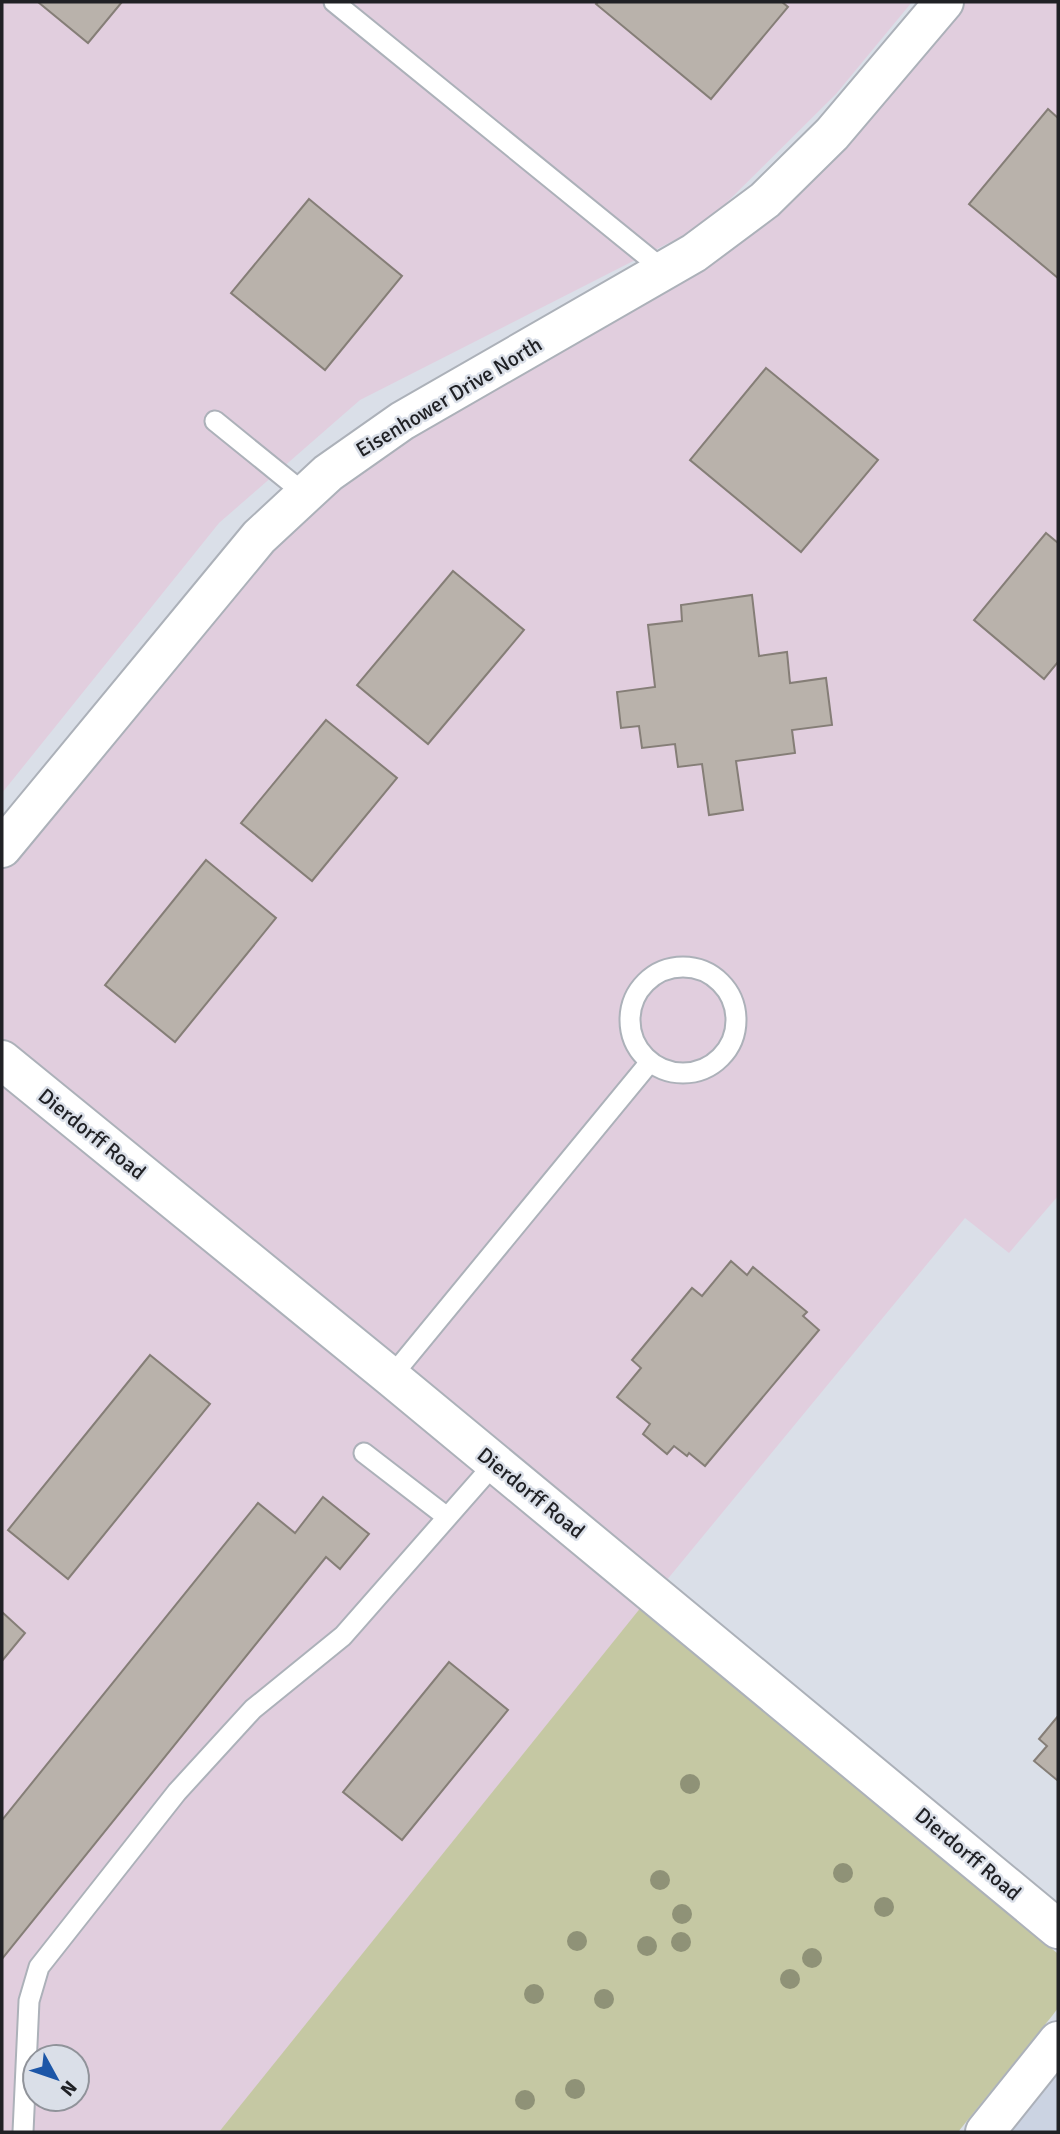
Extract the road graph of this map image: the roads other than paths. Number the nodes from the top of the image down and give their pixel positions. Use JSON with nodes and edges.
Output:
{"nodes":[{"id":1,"x":334,"y":2,"type":"edge"},
{"id":2,"x":944,"y":2,"type":"edge"},
{"id":3,"x":665,"y":271,"type":"junction"},
{"id":4,"x":215,"y":421,"type":"dead end"},
{"id":5,"x":306,"y":494,"type":"junction"},
{"id":6,"x":2,"y":848,"type":"edge"},
{"id":7,"x":2,"y":1060,"type":"edge"},
{"id":8,"x":650,"y":1062,"type":"junction"},
{"id":9,"x":391,"y":1377,"type":"junction"},
{"id":10,"x":364,"y":1453,"type":"dead end"},
{"id":11,"x":495,"y":1463,"type":"junction"},
{"id":12,"x":446,"y":1517,"type":"junction"},
{"id":13,"x":1058,"y":1929,"type":"edge"},
{"id":14,"x":1058,"y":2041,"type":"edge"},
{"id":15,"x":23,"y":2132,"type":"edge"},
{"id":16,"x":985,"y":2132,"type":"edge"}],
"edges":[{"from":1,"to":3,"type":"lane"},
{"from":2,"to":3,"type":"street","name":"Eisenhower Drive North"},
{"from":3,"to":5,"type":"street","name":"Eisenhower Drive North"},
{"from":4,"to":5,"type":"lane"},
{"from":5,"to":6,"type":"street","name":"Eisenhower Drive North"},
{"from":7,"to":9,"type":"street","name":"Dierdorff Road"},
{"from":8,"to":8,"type":"lane"},
{"from":8,"to":9,"type":"lane"},
{"from":9,"to":11,"type":"street","name":"Dierdorff Road"},
{"from":10,"to":12,"type":"lane"},
{"from":11,"to":12,"type":"lane"},
{"from":11,"to":13,"type":"street","name":"Dierdorff Road"},
{"from":12,"to":15,"type":"lane"},
{"from":14,"to":16,"type":"street"}]}
